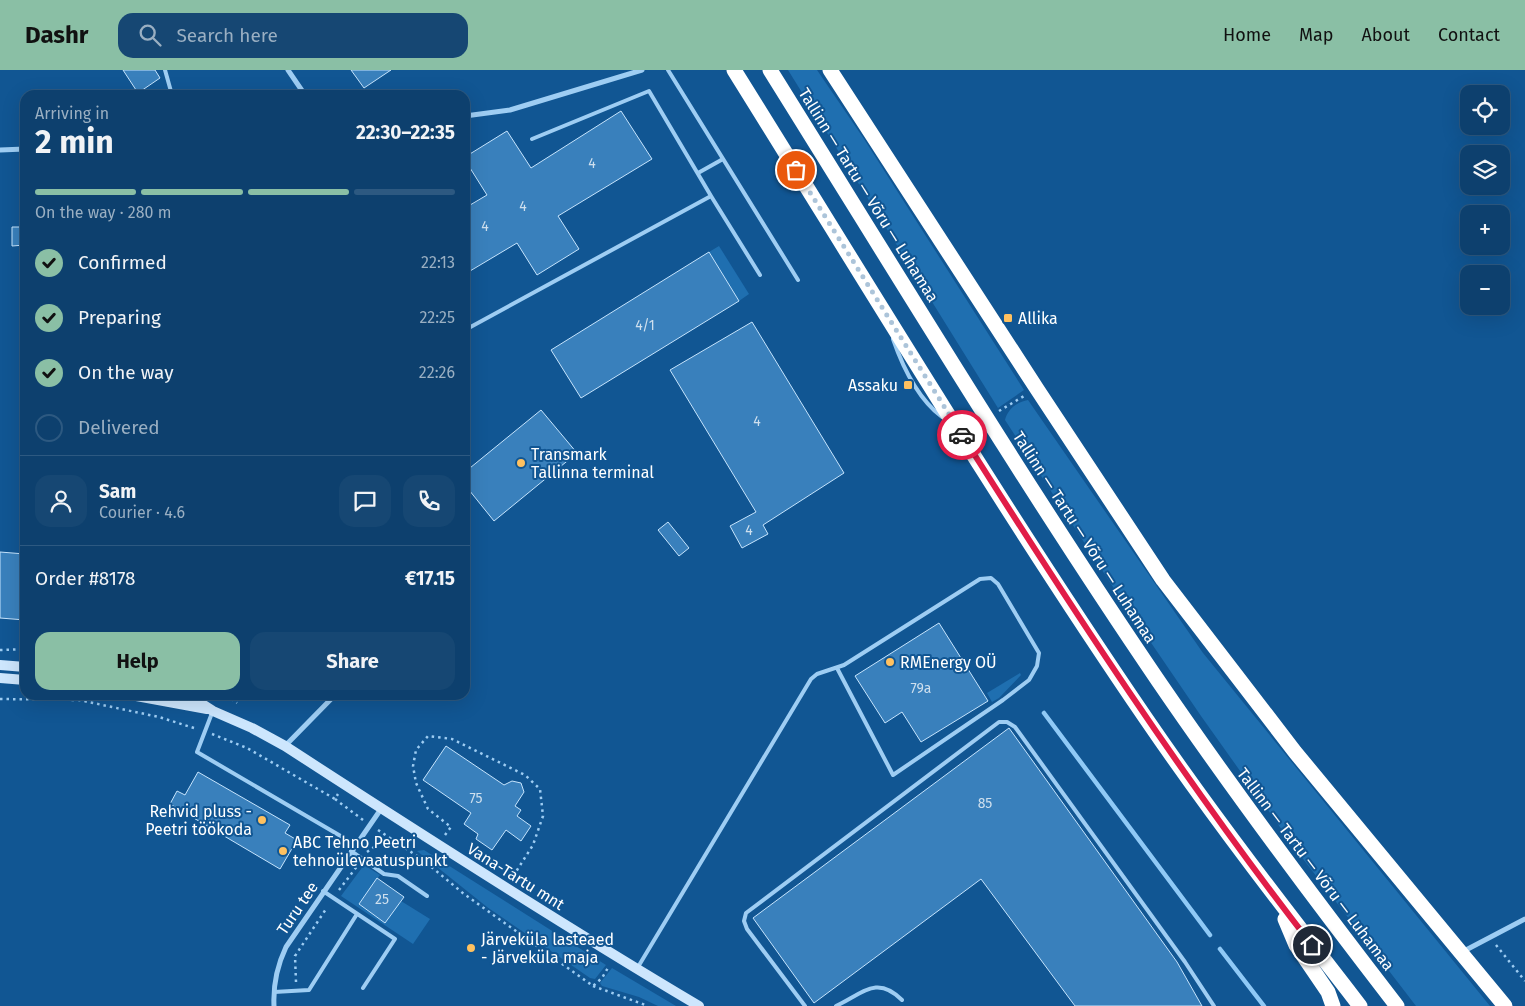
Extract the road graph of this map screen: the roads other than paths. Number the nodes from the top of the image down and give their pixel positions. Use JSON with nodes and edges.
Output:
{"nodes":[{"id":1,"x":165,"y":70,"type":"edge"},
{"id":2,"x":288,"y":70,"type":"edge"},
{"id":3,"x":642,"y":70,"type":"edge"},
{"id":4,"x":668,"y":70,"type":"edge"},
{"id":5,"x":734,"y":70,"type":"edge"},
{"id":6,"x":770,"y":70,"type":"edge"},
{"id":7,"x":830,"y":70,"type":"edge"},
{"id":8,"x":171,"y":90,"type":"edge"},
{"id":9,"x":302,"y":90,"type":"edge"},
{"id":10,"x":470,"y":115,"type":"edge"},
{"id":11,"x":532,"y":140,"type":"dead end"},
{"id":12,"x":20,"y":149,"type":"edge"},
{"id":13,"x":0,"y":150,"type":"edge"},
{"id":14,"x":723,"y":159,"type":"junction"},
{"id":15,"x":698,"y":173,"type":"junction"},
{"id":16,"x":711,"y":196,"type":"junction"},
{"id":17,"x":760,"y":275,"type":"dead end"},
{"id":18,"x":798,"y":280,"type":"dead end"},
{"id":19,"x":470,"y":327,"type":"edge"},
{"id":20,"x":0,"y":664,"type":"edge"},
{"id":21,"x":20,"y":666,"type":"edge"},
{"id":22,"x":837,"y":668,"type":"junction"},
{"id":23,"x":0,"y":678,"type":"edge"},
{"id":24,"x":20,"y":680,"type":"edge"},
{"id":25,"x":158,"y":700,"type":"edge"},
{"id":26,"x":198,"y":700,"type":"edge"},
{"id":27,"x":330,"y":700,"type":"edge"},
{"id":28,"x":213,"y":710,"type":"junction"},
{"id":29,"x":285,"y":746,"type":"junction"},
{"id":30,"x":381,"y":808,"type":"junction"},
{"id":31,"x":356,"y":845,"type":"junction"},
{"id":32,"x":351,"y":851,"type":"junction"},
{"id":33,"x":323,"y":891,"type":"junction"},
{"id":34,"x":427,"y":896,"type":"dead end"},
{"id":35,"x":1276,"y":899,"type":"junction"},
{"id":36,"x":358,"y":914,"type":"junction"},
{"id":37,"x":1525,"y":919,"type":"edge"},
{"id":38,"x":1462,"y":952,"type":"junction"},
{"id":39,"x":636,"y":969,"type":"junction"},
{"id":40,"x":363,"y":988,"type":"dead end"},
{"id":41,"x":274,"y":992,"type":"junction"},
{"id":42,"x":902,"y":1000,"type":"dead end"},
{"id":43,"x":274,"y":1006,"type":"edge"},
{"id":44,"x":699,"y":1006,"type":"edge"},
{"id":45,"x":805,"y":1006,"type":"edge"},
{"id":46,"x":836,"y":1006,"type":"edge"},
{"id":47,"x":1214,"y":1006,"type":"edge"},
{"id":48,"x":1333,"y":1006,"type":"edge"},
{"id":49,"x":1360,"y":1006,"type":"edge"},
{"id":50,"x":1397,"y":1006,"type":"edge"},
{"id":51,"x":1506,"y":1006,"type":"edge"}],
"edges":[{"from":1,"to":8,"type":"lane"},
{"from":2,"to":9,"type":"street"},
{"from":3,"to":10,"type":"street"},
{"from":4,"to":14,"type":"lane"},
{"from":5,"to":35,"type":"highway"},
{"from":6,"to":50,"type":"highway","name":"Tallinn — Tartu — Võru — Luhamaa"},
{"from":7,"to":38,"type":"highway"},
{"from":11,"to":15,"type":"lane"},
{"from":12,"to":13,"type":"street"},
{"from":14,"to":15,"type":"lane"},
{"from":14,"to":18,"type":"lane"},
{"from":15,"to":16,"type":"lane"},
{"from":16,"to":17,"type":"lane"},
{"from":16,"to":19,"type":"lane"},
{"from":20,"to":21,"type":"street"},
{"from":22,"to":22,"type":"lane"},
{"from":22,"to":39,"type":"lane"},
{"from":23,"to":24,"type":"street"},
{"from":25,"to":28,"type":"street","name":"Vana-Tartu mnt"},
{"from":26,"to":28,"type":"street","name":"Vana-Tartu mnt"},
{"from":27,"to":29,"type":"street"},
{"from":28,"to":29,"type":"street","name":"Vana-Tartu mnt"},
{"from":28,"to":31,"type":"lane"},
{"from":29,"to":30,"type":"street","name":"Vana-Tartu mnt"},
{"from":30,"to":31,"type":"street","name":"Turu tee"},
{"from":30,"to":39,"type":"street","name":"Vana-Tartu mnt"},
{"from":31,"to":32,"type":"street","name":"Turu tee"},
{"from":32,"to":33,"type":"street","name":"Turu tee"},
{"from":32,"to":34,"type":"lane"},
{"from":33,"to":36,"type":"lane"},
{"from":33,"to":41,"type":"street","name":"Turu tee"},
{"from":35,"to":48,"type":"highway"},
{"from":35,"to":49,"type":"highway"},
{"from":36,"to":40,"type":"lane"},
{"from":36,"to":41,"type":"lane"},
{"from":37,"to":38,"type":"street"},
{"from":38,"to":51,"type":"highway"},
{"from":39,"to":44,"type":"street","name":"Vana-Tartu mnt"},
{"from":41,"to":43,"type":"street","name":"Turu tee"},
{"from":42,"to":46,"type":"lane"},
{"from":45,"to":47,"type":"lane"}]}
